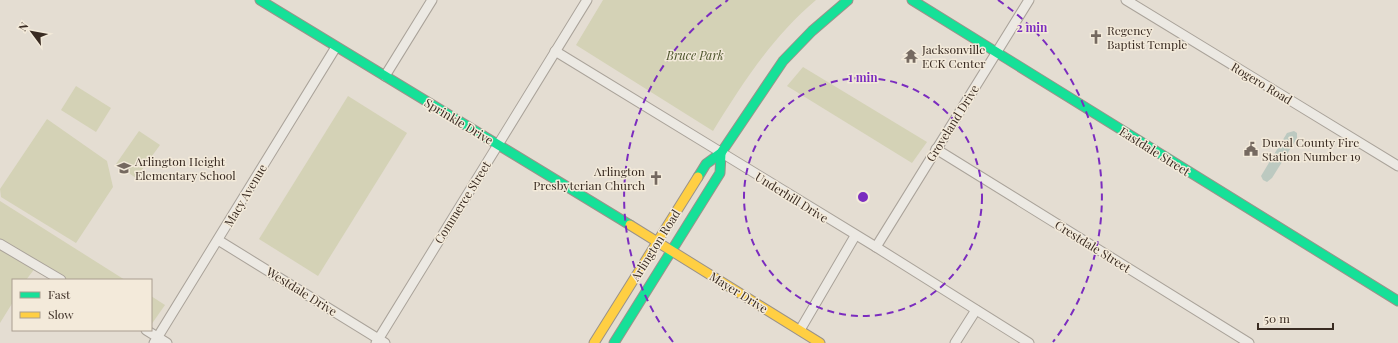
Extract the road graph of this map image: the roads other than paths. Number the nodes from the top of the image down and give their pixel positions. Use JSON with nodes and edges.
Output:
{"nodes":[{"id":1,"x":260,"y":0,"type":"edge"},
{"id":2,"x":432,"y":0,"type":"edge"},
{"id":3,"x":587,"y":0,"type":"edge"},
{"id":4,"x":848,"y":0,"type":"edge"},
{"id":5,"x":912,"y":0,"type":"edge"},
{"id":6,"x":1029,"y":0,"type":"edge"},
{"id":7,"x":1126,"y":0,"type":"edge"},
{"id":8,"x":275,"y":4,"type":"edge"},
{"id":9,"x":336,"y":47,"type":"junction"},
{"id":10,"x":555,"y":51,"type":"junction"},
{"id":11,"x":996,"y":53,"type":"junction"},
{"id":12,"x":385,"y":76,"type":"junction"},
{"id":13,"x":498,"y":144,"type":"junction"},
{"id":14,"x":936,"y":149,"type":"junction"},
{"id":15,"x":721,"y":153,"type":"junction"},
{"id":16,"x":1398,"y":166,"type":"edge"},
{"id":17,"x":855,"y":236,"type":"junction"},
{"id":18,"x":218,"y":240,"type":"junction"},
{"id":19,"x":657,"y":242,"type":"junction"},
{"id":20,"x":0,"y":244,"type":"edge"},
{"id":21,"x":876,"y":247,"type":"junction"},
{"id":22,"x":672,"y":250,"type":"junction"},
{"id":23,"x":59,"y":279,"type":"edge"},
{"id":24,"x":1398,"y":301,"type":"edge"},
{"id":25,"x":976,"y":310,"type":"junction"},
{"id":26,"x":800,"y":330,"type":"junction"},
{"id":27,"x":147,"y":331,"type":"edge"},
{"id":28,"x":156,"y":340,"type":"edge"},
{"id":29,"x":380,"y":342,"type":"edge"},
{"id":30,"x":596,"y":342,"type":"edge"},
{"id":31,"x":168,"y":343,"type":"edge"},
{"id":32,"x":614,"y":343,"type":"edge"},
{"id":33,"x":820,"y":343,"type":"edge"},
{"id":34,"x":955,"y":343,"type":"edge"},
{"id":35,"x":1029,"y":343,"type":"edge"},
{"id":36,"x":1250,"y":343,"type":"edge"}],
"edges":[{"from":1,"to":8,"type":"street","name":"Sprinkle Drive"},
{"from":2,"to":12,"type":"street"},
{"from":3,"to":10,"type":"street","name":"Commerce Street"},
{"from":4,"to":15,"type":"street","name":"Arlington Road"},
{"from":5,"to":11,"type":"street","name":"Eastdale Street"},
{"from":6,"to":11,"type":"street","name":"Groveland Drive"},
{"from":7,"to":16,"type":"street","name":"Rogero Road"},
{"from":8,"to":9,"type":"street","name":"Sprinkle Drive"},
{"from":9,"to":12,"type":"street","name":"Sprinkle Drive"},
{"from":9,"to":18,"type":"street","name":"Macy Avenue"},
{"from":10,"to":13,"type":"street","name":"Commerce Street"},
{"from":10,"to":15,"type":"street","name":"Underhill Drive"},
{"from":11,"to":14,"type":"street","name":"Groveland Drive"},
{"from":11,"to":24,"type":"street","name":"Eastdale Street"},
{"from":12,"to":13,"type":"street","name":"Sprinkle Drive"},
{"from":13,"to":19,"type":"street","name":"Sprinkle Drive"},
{"from":13,"to":29,"type":"street","name":"Commerce Street"},
{"from":14,"to":21,"type":"street","name":"Groveland Drive"},
{"from":14,"to":36,"type":"street","name":"Crestdale Street"},
{"from":15,"to":17,"type":"street","name":"Underhill Drive"},
{"from":15,"to":19,"type":"street","name":"Arlington Road"},
{"from":15,"to":22,"type":"street","name":"Arlington Road"},
{"from":17,"to":21,"type":"street","name":"Underhill Drive"},
{"from":17,"to":26,"type":"street"},
{"from":18,"to":28,"type":"street","name":"Macy Avenue"},
{"from":18,"to":29,"type":"street","name":"Westdale Drive"},
{"from":19,"to":22,"type":"street","name":"Mayer Drive"},
{"from":19,"to":30,"type":"street","name":"Arlington Road"},
{"from":20,"to":23,"type":"street"},
{"from":21,"to":25,"type":"street","name":"Underhill Drive"},
{"from":22,"to":26,"type":"street","name":"Mayer Drive"},
{"from":22,"to":32,"type":"street","name":"Arlington Road"},
{"from":25,"to":34,"type":"street"},
{"from":25,"to":35,"type":"street","name":"Underhill Drive"},
{"from":26,"to":33,"type":"street","name":"Mayer Drive"},
{"from":27,"to":28,"type":"street"},
{"from":28,"to":31,"type":"street"}]}
